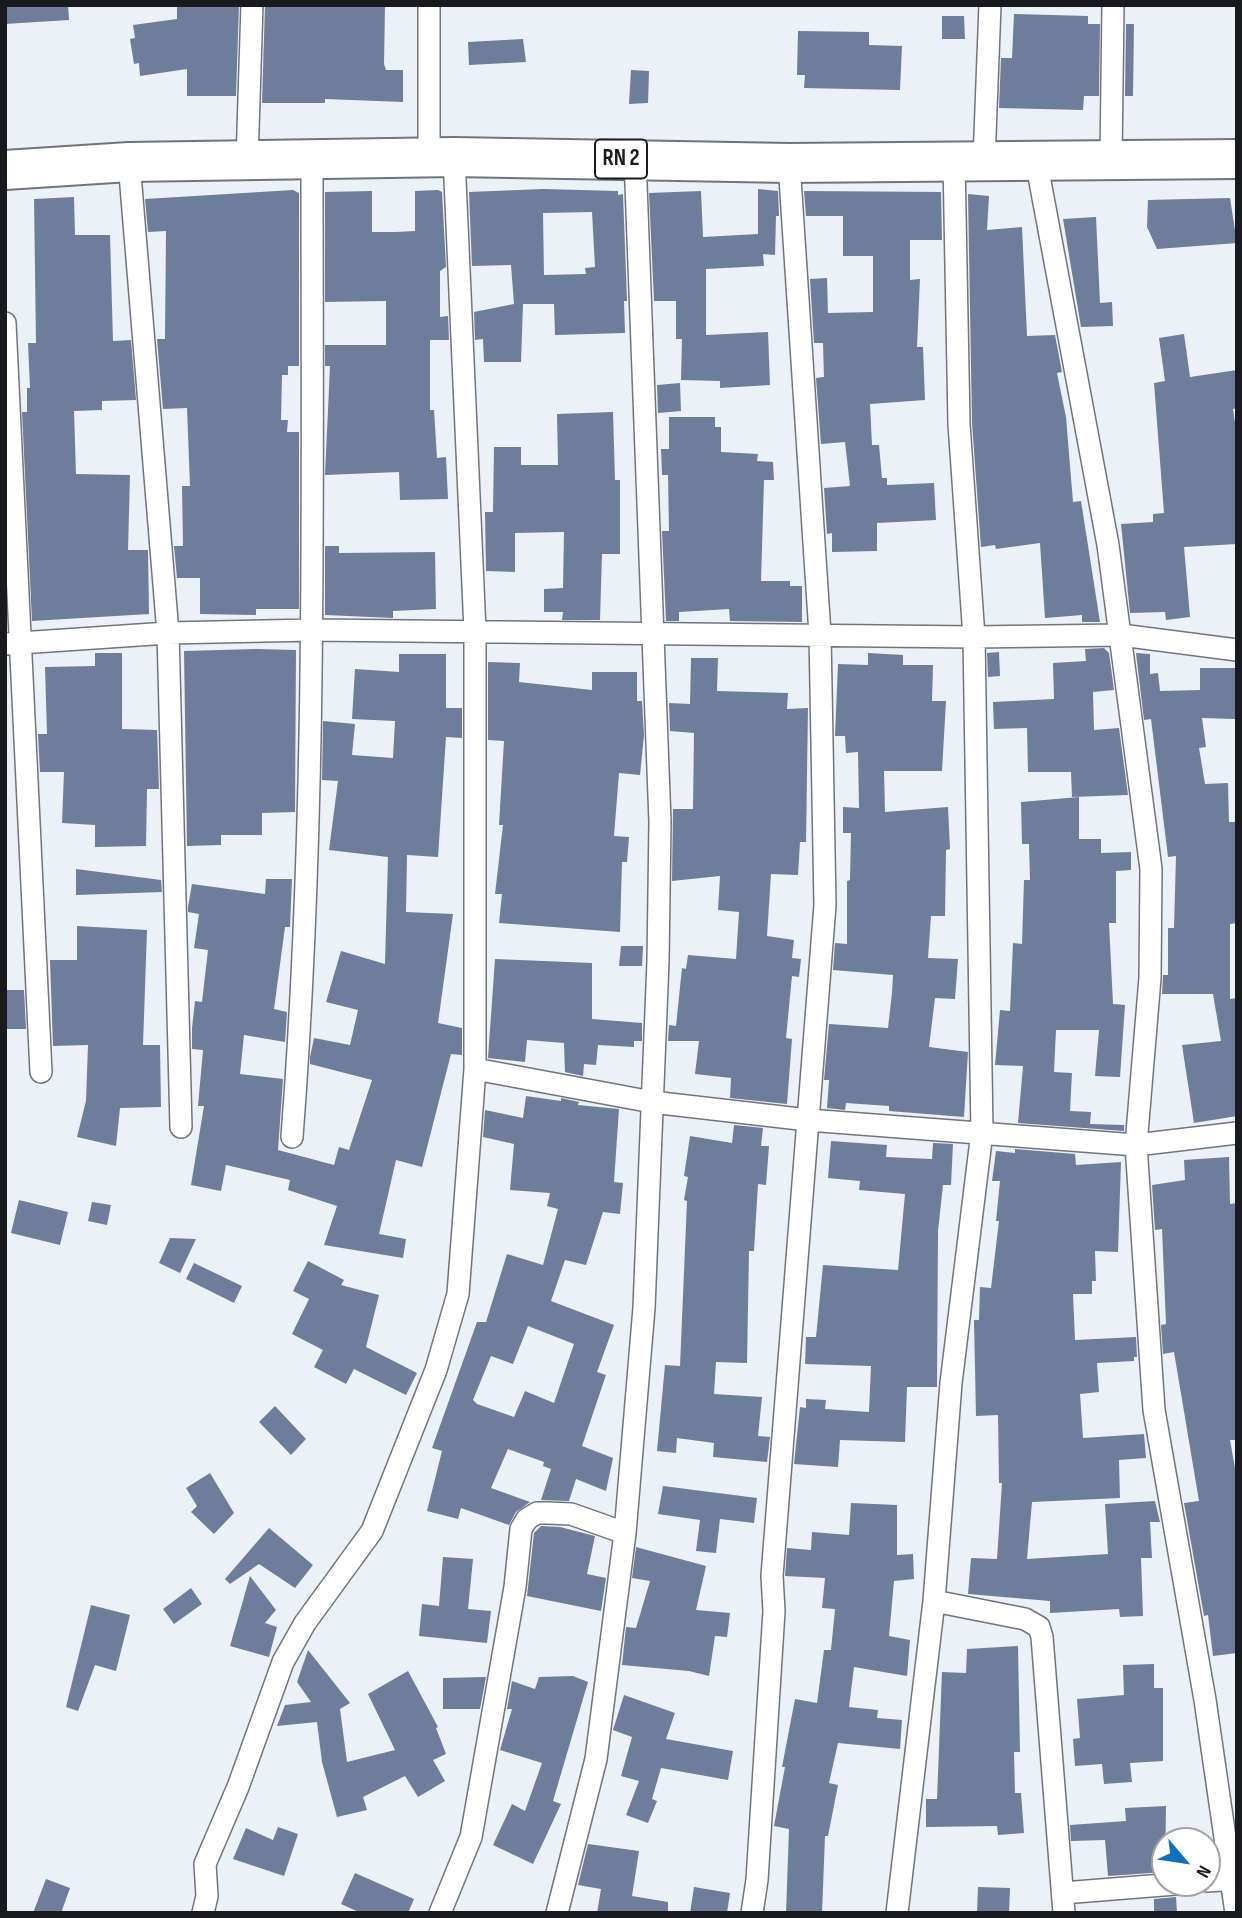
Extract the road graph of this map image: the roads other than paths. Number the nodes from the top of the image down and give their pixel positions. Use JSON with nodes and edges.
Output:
{"nodes":[{"id":1,"x":252,"y":5,"type":"edge"},
{"id":2,"x":429,"y":5,"type":"edge"},
{"id":3,"x":990,"y":5,"type":"edge"},
{"id":4,"x":1113,"y":5,"type":"edge"},
{"id":5,"x":442,"y":157,"type":"junction"},
{"id":6,"x":635,"y":158,"type":"junction"},
{"id":7,"x":1111,"y":158,"type":"junction"},
{"id":8,"x":1237,"y":159,"type":"edge"},
{"id":9,"x":312,"y":160,"type":"junction"},
{"id":10,"x":1036,"y":160,"type":"junction"},
{"id":11,"x":247,"y":161,"type":"junction"},
{"id":12,"x":969,"y":161,"type":"junction"},
{"id":13,"x":129,"y":162,"type":"junction"},
{"id":14,"x":789,"y":163,"type":"junction"},
{"id":15,"x":5,"y":170,"type":"edge"},
{"id":16,"x":5,"y":323,"type":"edge"},
{"id":17,"x":312,"y":629,"type":"junction"},
{"id":18,"x":475,"y":631,"type":"junction"},
{"id":19,"x":168,"y":633,"type":"junction"},
{"id":20,"x":653,"y":633,"type":"junction"},
{"id":21,"x":820,"y":634,"type":"junction"},
{"id":22,"x":1121,"y":635,"type":"junction"},
{"id":23,"x":974,"y":637,"type":"junction"},
{"id":24,"x":14,"y":643,"type":"edge"},
{"id":25,"x":1237,"y":650,"type":"edge"},
{"id":26,"x":475,"y":1069,"type":"junction"},
{"id":27,"x":41,"y":1072,"type":"dead end"},
{"id":28,"x":652,"y":1102,"type":"junction"},
{"id":29,"x":807,"y":1120,"type":"junction"},
{"id":30,"x":181,"y":1126,"type":"dead end"},
{"id":31,"x":982,"y":1132,"type":"junction"},
{"id":32,"x":1237,"y":1133,"type":"edge"},
{"id":33,"x":292,"y":1137,"type":"dead end"},
{"id":34,"x":1136,"y":1146,"type":"junction"},
{"id":35,"x":625,"y":1533,"type":"junction"},
{"id":36,"x":934,"y":1601,"type":"junction"},
{"id":37,"x":1235,"y":1879,"type":"edge"},
{"id":38,"x":1151,"y":1889,"type":"edge"},
{"id":39,"x":1063,"y":1903,"type":"edge"},
{"id":40,"x":203,"y":1913,"type":"edge"},
{"id":41,"x":440,"y":1913,"type":"edge"},
{"id":42,"x":557,"y":1913,"type":"edge"},
{"id":43,"x":752,"y":1913,"type":"edge"},
{"id":44,"x":897,"y":1913,"type":"edge"},
{"id":45,"x":1236,"y":1913,"type":"edge"}],
"edges":[{"from":1,"to":11,"type":"street"},
{"from":2,"to":5,"type":"street"},
{"from":3,"to":12,"type":"street"},
{"from":4,"to":7,"type":"street"},
{"from":5,"to":6,"type":"highway","number":"RN 2"},
{"from":5,"to":9,"type":"highway","number":"RN 2"},
{"from":5,"to":18,"type":"street"},
{"from":6,"to":14,"type":"highway","number":"RN 2"},
{"from":6,"to":20,"type":"street"},
{"from":7,"to":8,"type":"highway","number":"RN 2"},
{"from":7,"to":10,"type":"highway","number":"RN 2"},
{"from":9,"to":11,"type":"highway","number":"RN 2"},
{"from":9,"to":17,"type":"street"},
{"from":10,"to":12,"type":"highway","number":"RN 2"},
{"from":10,"to":22,"type":"street"},
{"from":11,"to":13,"type":"highway","number":"RN 2"},
{"from":12,"to":14,"type":"highway","number":"RN 2"},
{"from":12,"to":23,"type":"street"},
{"from":13,"to":15,"type":"highway","number":"RN 2"},
{"from":13,"to":19,"type":"street"},
{"from":14,"to":21,"type":"street"},
{"from":16,"to":24,"type":"street"},
{"from":17,"to":18,"type":"street"},
{"from":17,"to":19,"type":"street"},
{"from":17,"to":33,"type":"street"},
{"from":18,"to":20,"type":"street"},
{"from":18,"to":26,"type":"street"},
{"from":19,"to":24,"type":"street"},
{"from":19,"to":30,"type":"street"},
{"from":20,"to":21,"type":"street"},
{"from":20,"to":28,"type":"street"},
{"from":21,"to":23,"type":"street"},
{"from":21,"to":29,"type":"street"},
{"from":22,"to":23,"type":"street"},
{"from":22,"to":25,"type":"street"},
{"from":22,"to":34,"type":"street"},
{"from":23,"to":31,"type":"street"},
{"from":24,"to":27,"type":"street"},
{"from":26,"to":28,"type":"street"},
{"from":26,"to":40,"type":"street"},
{"from":28,"to":29,"type":"street"},
{"from":28,"to":35,"type":"street"},
{"from":29,"to":31,"type":"street"},
{"from":29,"to":43,"type":"street"},
{"from":31,"to":34,"type":"street"},
{"from":31,"to":36,"type":"street"},
{"from":32,"to":34,"type":"street"},
{"from":34,"to":37,"type":"street"},
{"from":35,"to":41,"type":"street"},
{"from":35,"to":42,"type":"street"},
{"from":36,"to":39,"type":"street"},
{"from":36,"to":44,"type":"street"},
{"from":37,"to":45,"type":"street"},
{"from":38,"to":39,"type":"street"}]}
